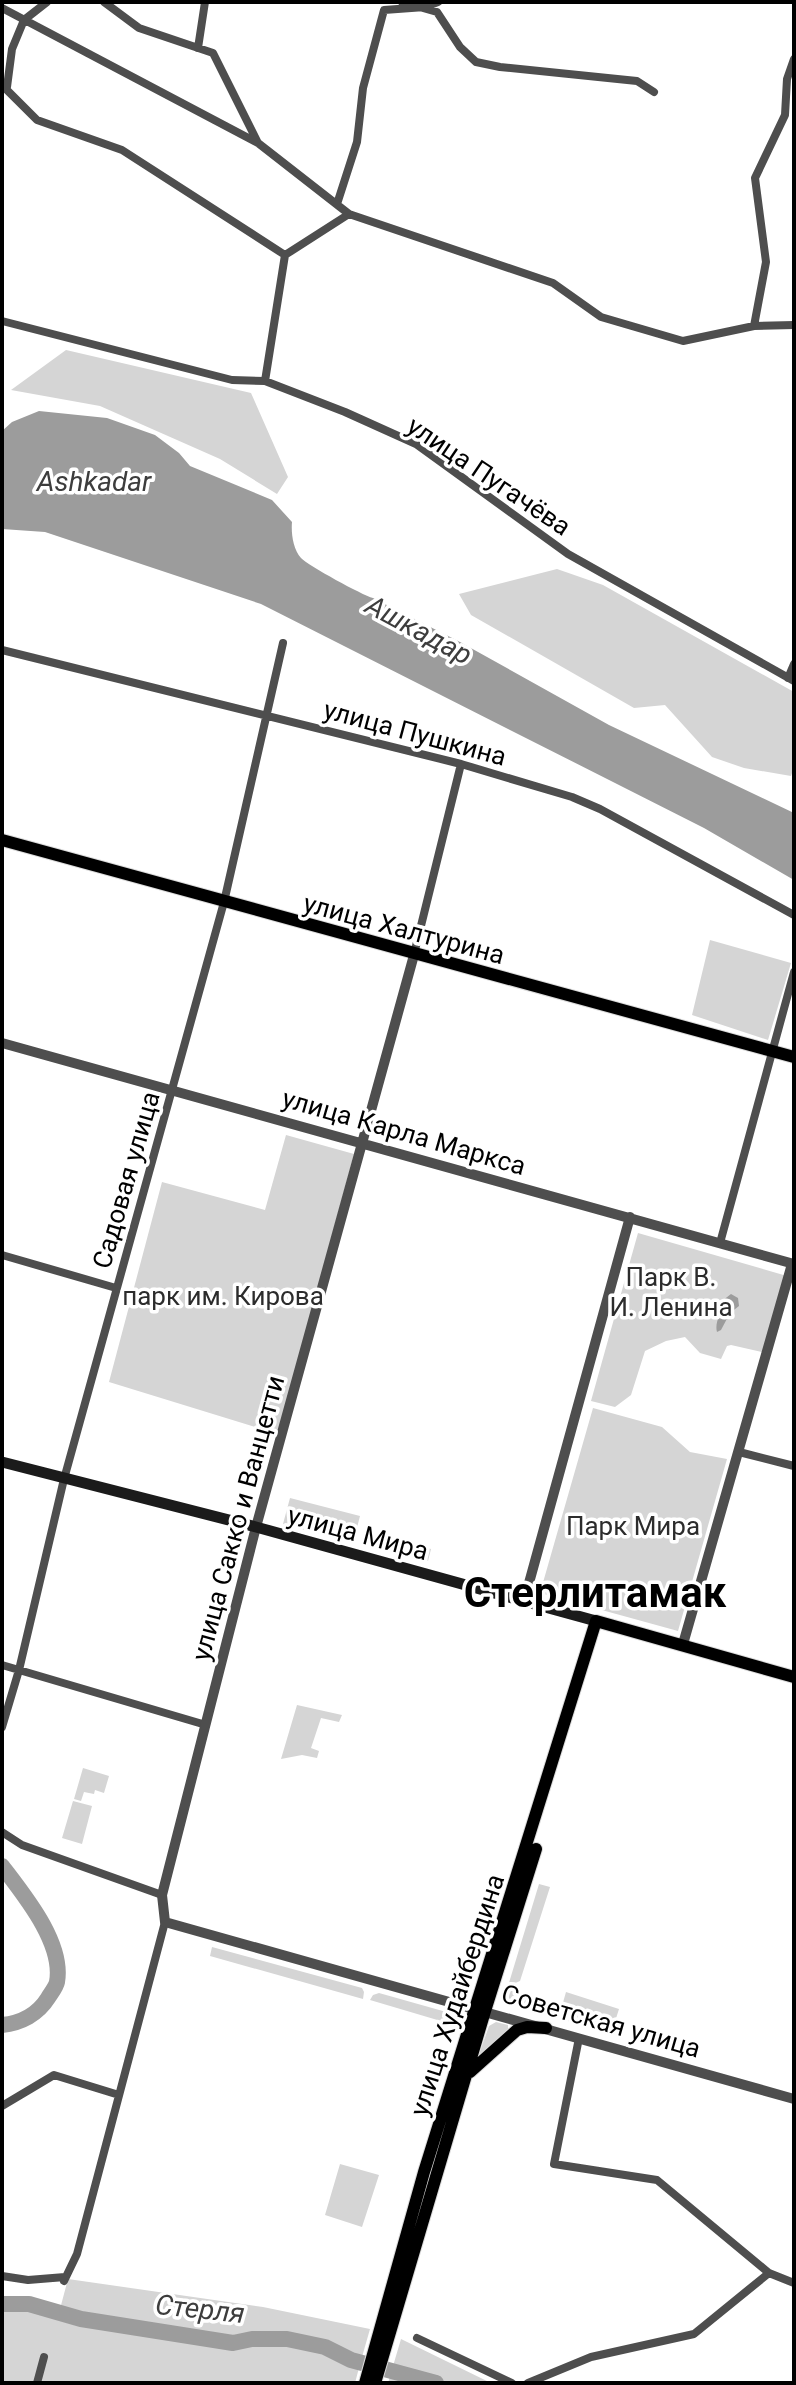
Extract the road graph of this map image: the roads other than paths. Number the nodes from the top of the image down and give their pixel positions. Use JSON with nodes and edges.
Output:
{"nodes":[{"id":1,"x":47,"y":2,"type":"edge"},
{"id":2,"x":104,"y":2,"type":"edge"},
{"id":3,"x":205,"y":2,"type":"edge"},
{"id":4,"x":402,"y":2,"type":"edge"},
{"id":5,"x":438,"y":2,"type":"edge"},
{"id":6,"x":425,"y":7,"type":"junction"},
{"id":7,"x":2,"y":8,"type":"edge"},
{"id":8,"x":24,"y":20,"type":"junction"},
{"id":9,"x":198,"y":48,"type":"junction"},
{"id":10,"x":794,"y":59,"type":"edge"},
{"id":11,"x":4,"y":86,"type":"edge"},
{"id":12,"x":654,"y":92,"type":"dead end"},
{"id":13,"x":789,"y":114,"type":"edge"},
{"id":14,"x":258,"y":143,"type":"junction"},
{"id":15,"x":337,"y":204,"type":"junction"},
{"id":16,"x":349,"y":214,"type":"junction"},
{"id":17,"x":285,"y":255,"type":"junction"},
{"id":18,"x":2,"y":321,"type":"edge"},
{"id":19,"x":794,"y":325,"type":"edge"},
{"id":20,"x":754,"y":326,"type":"junction"},
{"id":21,"x":265,"y":381,"type":"junction"},
{"id":22,"x":283,"y":643,"type":"dead end"},
{"id":23,"x":2,"y":650,"type":"edge"},
{"id":24,"x":794,"y":664,"type":"edge"},
{"id":25,"x":791,"y":680,"type":"edge"},
{"id":26,"x":267,"y":714,"type":"junction"},
{"id":27,"x":461,"y":764,"type":"junction"},
{"id":28,"x":2,"y":840,"type":"edge"},
{"id":29,"x":224,"y":902,"type":"junction"},
{"id":30,"x":794,"y":915,"type":"edge"},
{"id":31,"x":414,"y":955,"type":"junction"},
{"id":32,"x":794,"y":972,"type":"edge"},
{"id":33,"x":2,"y":1043,"type":"edge"},
{"id":34,"x":773,"y":1051,"type":"junction"},
{"id":35,"x":794,"y":1057,"type":"edge"},
{"id":36,"x":173,"y":1090,"type":"junction"},
{"id":37,"x":361,"y":1143,"type":"junction"},
{"id":38,"x":630,"y":1217,"type":"junction"},
{"id":39,"x":720,"y":1243,"type":"junction"},
{"id":40,"x":2,"y":1255,"type":"edge"},
{"id":41,"x":793,"y":1264,"type":"edge"},
{"id":42,"x":116,"y":1288,"type":"junction"},
{"id":43,"x":739,"y":1452,"type":"junction"},
{"id":44,"x":2,"y":1462,"type":"edge"},
{"id":45,"x":794,"y":1466,"type":"edge"},
{"id":46,"x":64,"y":1479,"type":"junction"},
{"id":47,"x":256,"y":1527,"type":"junction"},
{"id":48,"x":524,"y":1601,"type":"junction"},
{"id":49,"x":600,"y":1622,"type":"junction"},
{"id":50,"x":683,"y":1644,"type":"junction"},
{"id":51,"x":2,"y":1665,"type":"edge"},
{"id":52,"x":19,"y":1670,"type":"junction"},
{"id":53,"x":794,"y":1677,"type":"edge"},
{"id":54,"x":206,"y":1725,"type":"junction"},
{"id":55,"x":2,"y":1727,"type":"edge"},
{"id":56,"x":2,"y":1832,"type":"edge"},
{"id":57,"x":162,"y":1895,"type":"junction"},
{"id":58,"x":165,"y":1922,"type":"junction"},
{"id":59,"x":480,"y":2010,"type":"junction"},
{"id":60,"x":546,"y":2028,"type":"junction"},
{"id":61,"x":579,"y":2038,"type":"junction"},
{"id":62,"x":468,"y":2074,"type":"junction"},
{"id":63,"x":119,"y":2095,"type":"junction"},
{"id":64,"x":794,"y":2099,"type":"edge"},
{"id":65,"x":2,"y":2106,"type":"edge"},
{"id":66,"x":769,"y":2273,"type":"junction"},
{"id":67,"x":2,"y":2276,"type":"edge"},
{"id":68,"x":794,"y":2283,"type":"edge"},
{"id":69,"x":383,"y":2336,"type":"junction"},
{"id":70,"x":417,"y":2338,"type":"dead end"},
{"id":71,"x":44,"y":2357,"type":"dead end"},
{"id":72,"x":37,"y":2383,"type":"edge"},
{"id":73,"x":365,"y":2383,"type":"edge"},
{"id":74,"x":375,"y":2383,"type":"edge"},
{"id":75,"x":512,"y":2383,"type":"edge"},
{"id":76,"x":528,"y":2383,"type":"edge"}],
"edges":[{"from":1,"to":8,"type":"street"},
{"from":2,"to":9,"type":"street"},
{"from":3,"to":9,"type":"street"},
{"from":4,"to":6,"type":"street"},
{"from":5,"to":6,"type":"street"},
{"from":6,"to":12,"type":"street"},
{"from":6,"to":15,"type":"street"},
{"from":7,"to":8,"type":"street"},
{"from":8,"to":11,"type":"street"},
{"from":8,"to":14,"type":"street"},
{"from":9,"to":14,"type":"street"},
{"from":10,"to":13,"type":"street"},
{"from":11,"to":17,"type":"street"},
{"from":13,"to":20,"type":"street"},
{"from":14,"to":15,"type":"street"},
{"from":15,"to":16,"type":"street"},
{"from":16,"to":17,"type":"street"},
{"from":16,"to":20,"type":"street"},
{"from":17,"to":21,"type":"street"},
{"from":18,"to":21,"type":"street","name":"улица Пугачёва"},
{"from":19,"to":20,"type":"street"},
{"from":21,"to":25,"type":"street","name":"улица Пугачёва"},
{"from":22,"to":26,"type":"street","name":"Садовая улица"},
{"from":23,"to":26,"type":"street","name":"улица Пушкина"},
{"from":24,"to":25,"type":"street"},
{"from":26,"to":27,"type":"street","name":"улица Пушкина"},
{"from":26,"to":29,"type":"street","name":"Садовая улица"},
{"from":27,"to":30,"type":"street","name":"улица Пушкина"},
{"from":27,"to":31,"type":"street","name":"улица Сакко и Ванцетти"},
{"from":28,"to":29,"type":"main road","name":"улица Халтурина"},
{"from":29,"to":31,"type":"main road","name":"улица Халтурина"},
{"from":29,"to":36,"type":"street","name":"Садовая улица"},
{"from":31,"to":34,"type":"main road","name":"улица Халтурина"},
{"from":31,"to":37,"type":"street","name":"улица Сакко и Ванцетти"},
{"from":32,"to":34,"type":"street"},
{"from":33,"to":36,"type":"street","name":"улица Карла Маркса"},
{"from":34,"to":35,"type":"main road","name":"улица Халтурина"},
{"from":34,"to":39,"type":"street"},
{"from":36,"to":37,"type":"street","name":"улица Карла Маркса"},
{"from":36,"to":42,"type":"street","name":"Садовая улица"},
{"from":37,"to":38,"type":"street","name":"улица Карла Маркса"},
{"from":37,"to":47,"type":"street","name":"улица Сакко и Ванцетти"},
{"from":38,"to":39,"type":"street","name":"улица Карла Маркса"},
{"from":38,"to":48,"type":"street"},
{"from":39,"to":41,"type":"street","name":"улица Карла Маркса"},
{"from":40,"to":42,"type":"street"},
{"from":41,"to":43,"type":"street"},
{"from":42,"to":46,"type":"street","name":"Садовая улица"},
{"from":43,"to":45,"type":"street"},
{"from":43,"to":50,"type":"street"},
{"from":44,"to":46,"type":"main road","name":"улица Мира"},
{"from":46,"to":47,"type":"main road","name":"улица Мира"},
{"from":46,"to":52,"type":"street","name":"Садовая улица"},
{"from":47,"to":48,"type":"main road","name":"улица Мира"},
{"from":47,"to":54,"type":"street","name":"улица Сакко и Ванцетти"},
{"from":48,"to":49,"type":"main road","name":"улица Мира"},
{"from":49,"to":50,"type":"main road","name":"улица Мира"},
{"from":49,"to":59,"type":"main road","name":"улица Худайбердина"},
{"from":50,"to":53,"type":"main road","name":"улица Мира"},
{"from":51,"to":52,"type":"street"},
{"from":52,"to":54,"type":"street"},
{"from":52,"to":55,"type":"street","name":"Садовая улица"},
{"from":54,"to":57,"type":"street","name":"улица Сакко и Ванцетти"},
{"from":56,"to":57,"type":"street"},
{"from":57,"to":58,"type":"street","name":"улица Сакко и Ванцетти"},
{"from":58,"to":59,"type":"street","name":"Советская улица"},
{"from":58,"to":63,"type":"street","name":"улица Сакко и Ванцетти"},
{"from":59,"to":60,"type":"street","name":"Советская улица"},
{"from":59,"to":62,"type":"main road","name":"улица Худайбердина"},
{"from":59,"to":69,"type":"main road","name":"улица Худайбердина"},
{"from":60,"to":61,"type":"street","name":"Советская улица"},
{"from":60,"to":62,"type":"main road"},
{"from":61,"to":64,"type":"street","name":"Советская улица"},
{"from":61,"to":66,"type":"street"},
{"from":62,"to":69,"type":"main road","name":"улица Худайбердина"},
{"from":63,"to":65,"type":"street"},
{"from":63,"to":67,"type":"street","name":"улица Сакко и Ванцетти"},
{"from":66,"to":68,"type":"street"},
{"from":66,"to":76,"type":"street"},
{"from":69,"to":73,"type":"main road","name":"улица Худайбердина"},
{"from":69,"to":74,"type":"main road","name":"улица Худайбердина"},
{"from":70,"to":75,"type":"street"},
{"from":71,"to":72,"type":"street"}]}
